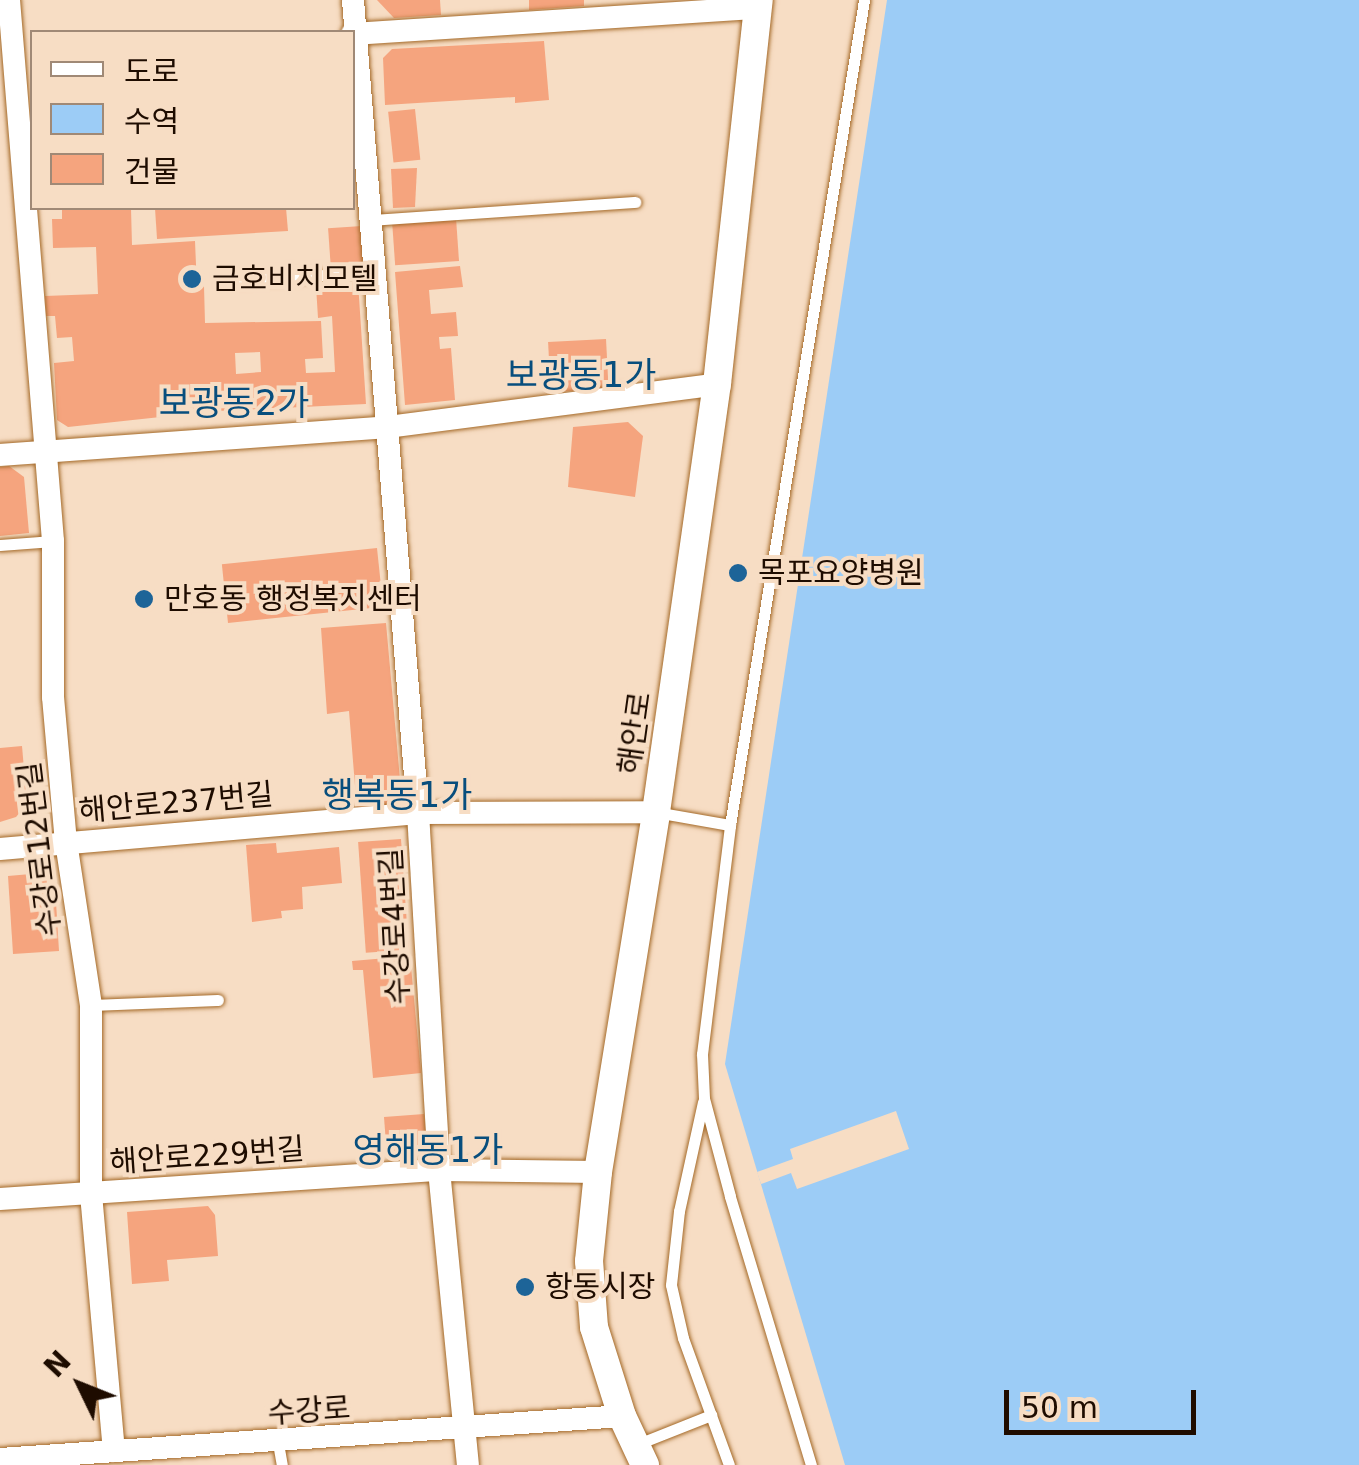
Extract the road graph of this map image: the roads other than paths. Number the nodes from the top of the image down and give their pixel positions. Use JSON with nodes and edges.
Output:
{"nodes":[{"id":1,"x":10,"y":0,"type":"edge"},
{"id":2,"x":354,"y":0,"type":"edge"},
{"id":3,"x":864,"y":0,"type":"edge"},
{"id":4,"x":758,"y":4,"type":"edge"},
{"id":5,"x":354,"y":30,"type":"edge"},
{"id":6,"x":355,"y":34,"type":"edge"},
{"id":7,"x":355,"y":57,"type":"edge"},
{"id":8,"x":16,"y":59,"type":"edge"},
{"id":9,"x":360,"y":170,"type":"edge"},
{"id":10,"x":636,"y":202,"type":"dead end"},
{"id":11,"x":371,"y":220,"type":"junction"},
{"id":12,"x":375,"y":272,"type":"junction"},
{"id":13,"x":223,"y":281,"type":"dead end"},
{"id":14,"x":717,"y":384,"type":"junction"},
{"id":15,"x":388,"y":427,"type":"junction"},
{"id":16,"x":46,"y":453,"type":"junction"},
{"id":17,"x":0,"y":454,"type":"edge"},
{"id":18,"x":53,"y":540,"type":"junction"},
{"id":19,"x":0,"y":545,"type":"edge"},
{"id":20,"x":656,"y":812,"type":"junction"},
{"id":21,"x":418,"y":813,"type":"junction"},
{"id":22,"x":730,"y":826,"type":"junction"},
{"id":23,"x":66,"y":842,"type":"junction"},
{"id":24,"x":0,"y":848,"type":"edge"},
{"id":25,"x":218,"y":1000,"type":"dead end"},
{"id":26,"x":90,"y":1005,"type":"junction"},
{"id":27,"x":704,"y":1098,"type":"junction"},
{"id":28,"x":438,"y":1170,"type":"junction"},
{"id":29,"x":598,"y":1172,"type":"junction"},
{"id":30,"x":92,"y":1194,"type":"junction"},
{"id":31,"x":0,"y":1200,"type":"edge"},
{"id":32,"x":711,"y":1415,"type":"junction"},
{"id":33,"x":622,"y":1416,"type":"junction"},
{"id":34,"x":462,"y":1431,"type":"junction"},
{"id":35,"x":114,"y":1451,"type":"junction"},
{"id":36,"x":280,"y":1454,"type":"edge"},
{"id":37,"x":642,"y":1454,"type":"edge"},
{"id":38,"x":0,"y":1459,"type":"edge"},
{"id":39,"x":468,"y":1465,"type":"edge"},
{"id":40,"x":729,"y":1465,"type":"edge"},
{"id":41,"x":811,"y":1465,"type":"edge"}],
"edges":[{"from":1,"to":8,"type":"street","name":"수강로12번길"},
{"from":2,"to":5,"type":"street","name":"수강로4번길"},
{"from":3,"to":22,"type":"lane"},
{"from":4,"to":6,"type":"street"},
{"from":4,"to":14,"type":"street","name":"해안로"},
{"from":7,"to":9,"type":"street","name":"수강로4번길"},
{"from":8,"to":16,"type":"street","name":"수강로12번길"},
{"from":9,"to":11,"type":"street","name":"수강로4번길"},
{"from":10,"to":11,"type":"lane"},
{"from":11,"to":12,"type":"street","name":"수강로4번길"},
{"from":12,"to":13,"type":"lane"},
{"from":12,"to":15,"type":"street","name":"수강로4번길"},
{"from":14,"to":15,"type":"street"},
{"from":14,"to":20,"type":"street","name":"해안로"},
{"from":15,"to":16,"type":"street"},
{"from":15,"to":21,"type":"street","name":"수강로4번길"},
{"from":16,"to":17,"type":"street"},
{"from":16,"to":18,"type":"street","name":"수강로12번길"},
{"from":18,"to":19,"type":"lane"},
{"from":18,"to":23,"type":"street","name":"수강로12번길"},
{"from":20,"to":21,"type":"street","name":"해안로237번길"},
{"from":20,"to":22,"type":"lane"},
{"from":20,"to":29,"type":"street","name":"해안로"},
{"from":21,"to":23,"type":"street","name":"해안로237번길"},
{"from":21,"to":28,"type":"street","name":"수강로4번길"},
{"from":22,"to":27,"type":"lane"},
{"from":23,"to":24,"type":"street","name":"해안로237번길"},
{"from":23,"to":26,"type":"street","name":"수강로12번길"},
{"from":25,"to":26,"type":"lane"},
{"from":26,"to":30,"type":"street","name":"수강로12번길"},
{"from":27,"to":32,"type":"lane"},
{"from":27,"to":41,"type":"lane"},
{"from":28,"to":29,"type":"street","name":"해안로229번길"},
{"from":28,"to":30,"type":"street","name":"해안로229번길"},
{"from":28,"to":34,"type":"street","name":"수강로4번길"},
{"from":29,"to":33,"type":"street","name":"해안로"},
{"from":30,"to":31,"type":"street","name":"해안로229번길"},
{"from":30,"to":35,"type":"street","name":"수강로12번길"},
{"from":32,"to":37,"type":"lane"},
{"from":32,"to":40,"type":"lane"},
{"from":33,"to":34,"type":"street","name":"수강로"},
{"from":33,"to":37,"type":"street","name":"해안로"},
{"from":34,"to":36,"type":"street","name":"수강로"},
{"from":34,"to":39,"type":"street","name":"수강로4번길"},
{"from":35,"to":36,"type":"street","name":"수강로"},
{"from":35,"to":38,"type":"street","name":"수강로"}]}
